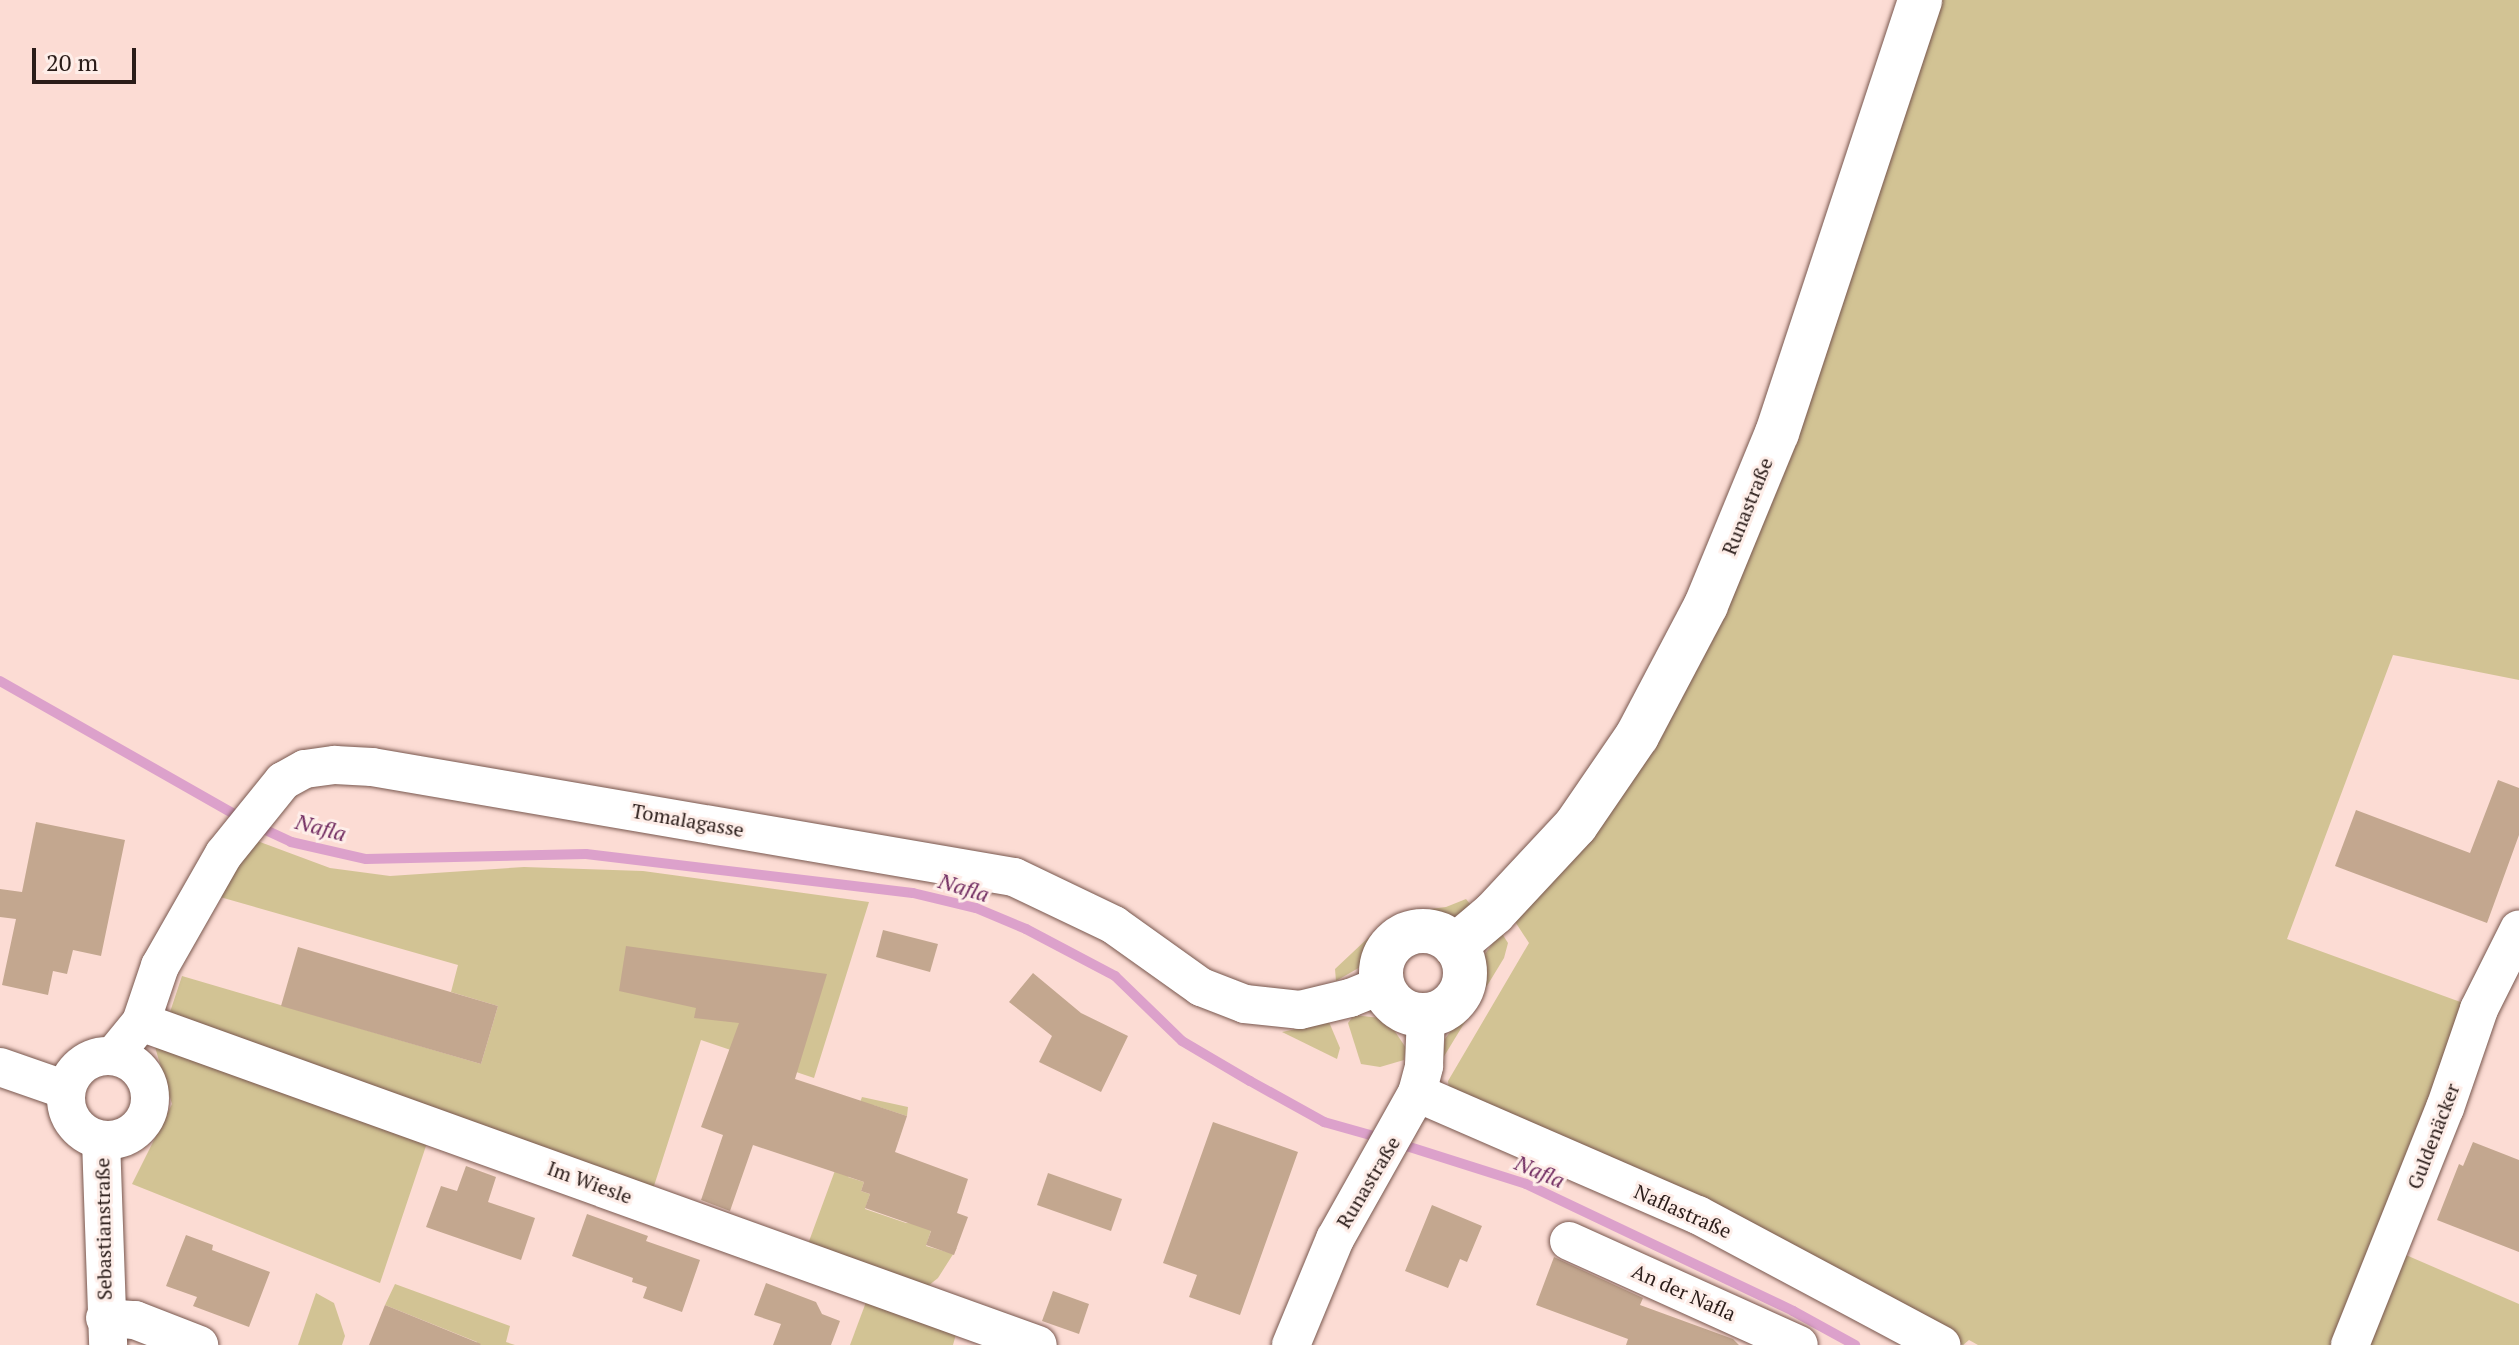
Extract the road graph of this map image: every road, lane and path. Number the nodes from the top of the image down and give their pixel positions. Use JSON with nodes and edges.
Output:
{"nodes":[{"id":1,"x":1920,"y":0,"type":"edge"},
{"id":2,"x":2519,"y":929,"type":"edge"},
{"id":3,"x":1455,"y":946,"type":"junction"},
{"id":4,"x":1382,"y":985,"type":"junction"},
{"id":5,"x":1426,"y":1015,"type":"junction"},
{"id":6,"x":141,"y":1022,"type":"junction"},
{"id":7,"x":114,"y":1055,"type":"junction"},
{"id":8,"x":0,"y":1067,"type":"edge"},
{"id":9,"x":66,"y":1090,"type":"junction"},
{"id":10,"x":1401,"y":1123,"type":"junction"},
{"id":11,"x":101,"y":1140,"type":"junction"},
{"id":12,"x":1569,"y":1241,"type":"dead end"},
{"id":13,"x":106,"y":1331,"type":"edge"},
{"id":14,"x":199,"y":1345,"type":"edge"},
{"id":15,"x":1038,"y":1345,"type":"edge"},
{"id":16,"x":1291,"y":1345,"type":"edge"},
{"id":17,"x":1799,"y":1345,"type":"edge"},
{"id":18,"x":1941,"y":1345,"type":"edge"},
{"id":19,"x":2350,"y":1345,"type":"edge"}],
"edges":[{"from":1,"to":3,"type":"street","name":"Runastraße"},
{"from":2,"to":19,"type":"street","name":"Guldenäcker"},
{"from":3,"to":4,"type":"street"},
{"from":3,"to":5,"type":"street"},
{"from":4,"to":5,"type":"street"},
{"from":4,"to":6,"type":"street","name":"Tomalagasse"},
{"from":5,"to":10,"type":"street","name":"Runastraße"},
{"from":6,"to":7,"type":"street","name":"Tomalagasse"},
{"from":6,"to":15,"type":"street","name":"Im Wiesle"},
{"from":7,"to":9,"type":"street"},
{"from":7,"to":11,"type":"street","name":"Sebastianstraße"},
{"from":8,"to":9,"type":"street"},
{"from":9,"to":11,"type":"street","name":"Sebastianstraße"},
{"from":10,"to":16,"type":"street","name":"Runastraße"},
{"from":10,"to":18,"type":"street","name":"Naflastraße"},
{"from":11,"to":13,"type":"street","name":"Sebastianstraße"},
{"from":12,"to":17,"type":"street","name":"An der Nafla"},
{"from":13,"to":14,"type":"street","name":"Sebastianstraße"}]}
